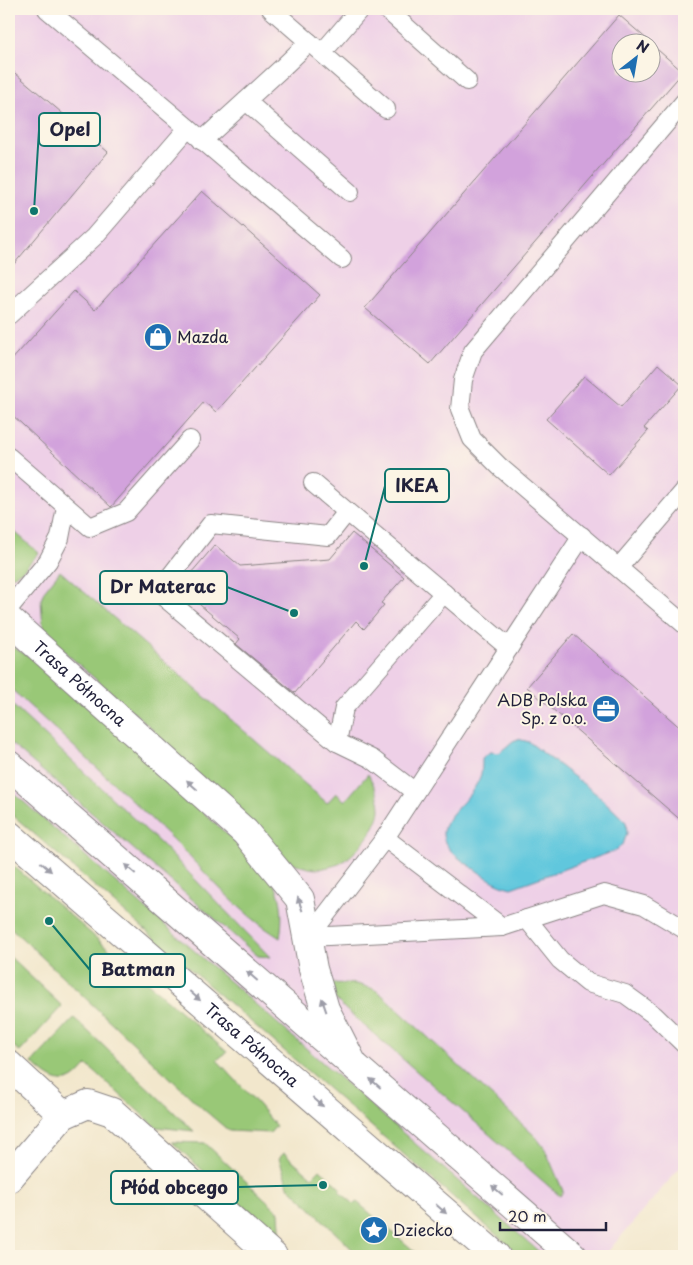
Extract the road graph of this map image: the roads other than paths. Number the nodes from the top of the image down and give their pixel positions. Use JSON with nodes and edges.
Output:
{"nodes":[{"id":1,"x":46,"y":9,"type":"edge"},
{"id":2,"x":271,"y":9,"type":"edge"},
{"id":3,"x":360,"y":9,"type":"edge"},
{"id":4,"x":386,"y":9,"type":"edge"},
{"id":5,"x":309,"y":42,"type":"junction"},
{"id":6,"x":322,"y":53,"type":"junction"},
{"id":7,"x":467,"y":81,"type":"dead end"},
{"id":8,"x":246,"y":101,"type":"junction"},
{"id":9,"x":684,"y":102,"type":"edge"},
{"id":10,"x":386,"y":109,"type":"dead end"},
{"id":11,"x":188,"y":128,"type":"junction"},
{"id":12,"x":202,"y":141,"type":"junction"},
{"id":13,"x":350,"y":192,"type":"dead end"},
{"id":14,"x":342,"y":259,"type":"dead end"},
{"id":15,"x":9,"y":315,"type":"edge"},
{"id":16,"x":190,"y":440,"type":"dead end"},
{"id":17,"x":9,"y":457,"type":"edge"},
{"id":18,"x":313,"y":483,"type":"dead end"},
{"id":19,"x":684,"y":491,"type":"edge"},
{"id":20,"x":66,"y":507,"type":"junction"},
{"id":21,"x":346,"y":512,"type":"junction"},
{"id":22,"x":582,"y":536,"type":"junction"},
{"id":23,"x":619,"y":568,"type":"junction"},
{"id":24,"x":444,"y":592,"type":"junction"},
{"id":25,"x":9,"y":608,"type":"edge"},
{"id":26,"x":9,"y":620,"type":"edge"},
{"id":27,"x":684,"y":624,"type":"edge"},
{"id":28,"x":509,"y":648,"type":"junction"},
{"id":29,"x":337,"y":742,"type":"junction"},
{"id":30,"x":9,"y":765,"type":"edge"},
{"id":31,"x":415,"y":792,"type":"junction"},
{"id":32,"x":9,"y":835,"type":"edge"},
{"id":33,"x":385,"y":838,"type":"junction"},
{"id":34,"x":527,"y":919,"type":"junction"},
{"id":35,"x":502,"y":927,"type":"junction"},
{"id":36,"x":684,"y":928,"type":"edge"},
{"id":37,"x":308,"y":937,"type":"junction"},
{"id":38,"x":684,"y":1044,"type":"edge"},
{"id":39,"x":353,"y":1064,"type":"junction"},
{"id":40,"x":9,"y":1065,"type":"edge"},
{"id":41,"x":63,"y":1115,"type":"junction"},
{"id":42,"x":9,"y":1178,"type":"edge"},
{"id":43,"x":273,"y":1256,"type":"edge"},
{"id":44,"x":496,"y":1256,"type":"edge"},
{"id":45,"x":573,"y":1256,"type":"edge"}],
"edges":[{"from":1,"to":11,"type":"lane"},
{"from":2,"to":5,"type":"lane"},
{"from":3,"to":6,"type":"lane"},
{"from":4,"to":7,"type":"lane"},
{"from":5,"to":6,"type":"lane"},
{"from":5,"to":8,"type":"lane"},
{"from":6,"to":10,"type":"lane"},
{"from":8,"to":12,"type":"lane"},
{"from":8,"to":13,"type":"lane"},
{"from":9,"to":22,"type":"lane"},
{"from":11,"to":12,"type":"lane"},
{"from":11,"to":15,"type":"lane"},
{"from":12,"to":14,"type":"lane"},
{"from":16,"to":20,"type":"lane"},
{"from":17,"to":20,"type":"lane"},
{"from":18,"to":21,"type":"lane"},
{"from":19,"to":23,"type":"lane"},
{"from":20,"to":25,"type":"lane"},
{"from":21,"to":24,"type":"lane"},
{"from":21,"to":29,"type":"lane"},
{"from":22,"to":23,"type":"lane"},
{"from":22,"to":28,"type":"lane"},
{"from":23,"to":27,"type":"lane"},
{"from":24,"to":28,"type":"lane"},
{"from":24,"to":29,"type":"lane"},
{"from":37,"to":26,"type":"main road","name":"Trasa Północna","one_way":true},
{"from":28,"to":31,"type":"lane"},
{"from":29,"to":31,"type":"lane"},
{"from":39,"to":30,"type":"main road","name":"Trasa Północna","one_way":true},
{"from":31,"to":33,"type":"lane"},
{"from":32,"to":44,"type":"main road","name":"Trasa Północna","one_way":true},
{"from":33,"to":35,"type":"lane"},
{"from":33,"to":37,"type":"lane"},
{"from":34,"to":35,"type":"lane"},
{"from":34,"to":36,"type":"lane"},
{"from":34,"to":38,"type":"lane"},
{"from":35,"to":37,"type":"lane"},
{"from":39,"to":37,"type":"main road","name":"Trasa Północna","one_way":true},
{"from":45,"to":39,"type":"main road","name":"Trasa Północna","one_way":true},
{"from":40,"to":41,"type":"main road"},
{"from":41,"to":42,"type":"main road"},
{"from":41,"to":43,"type":"main road"}]}
